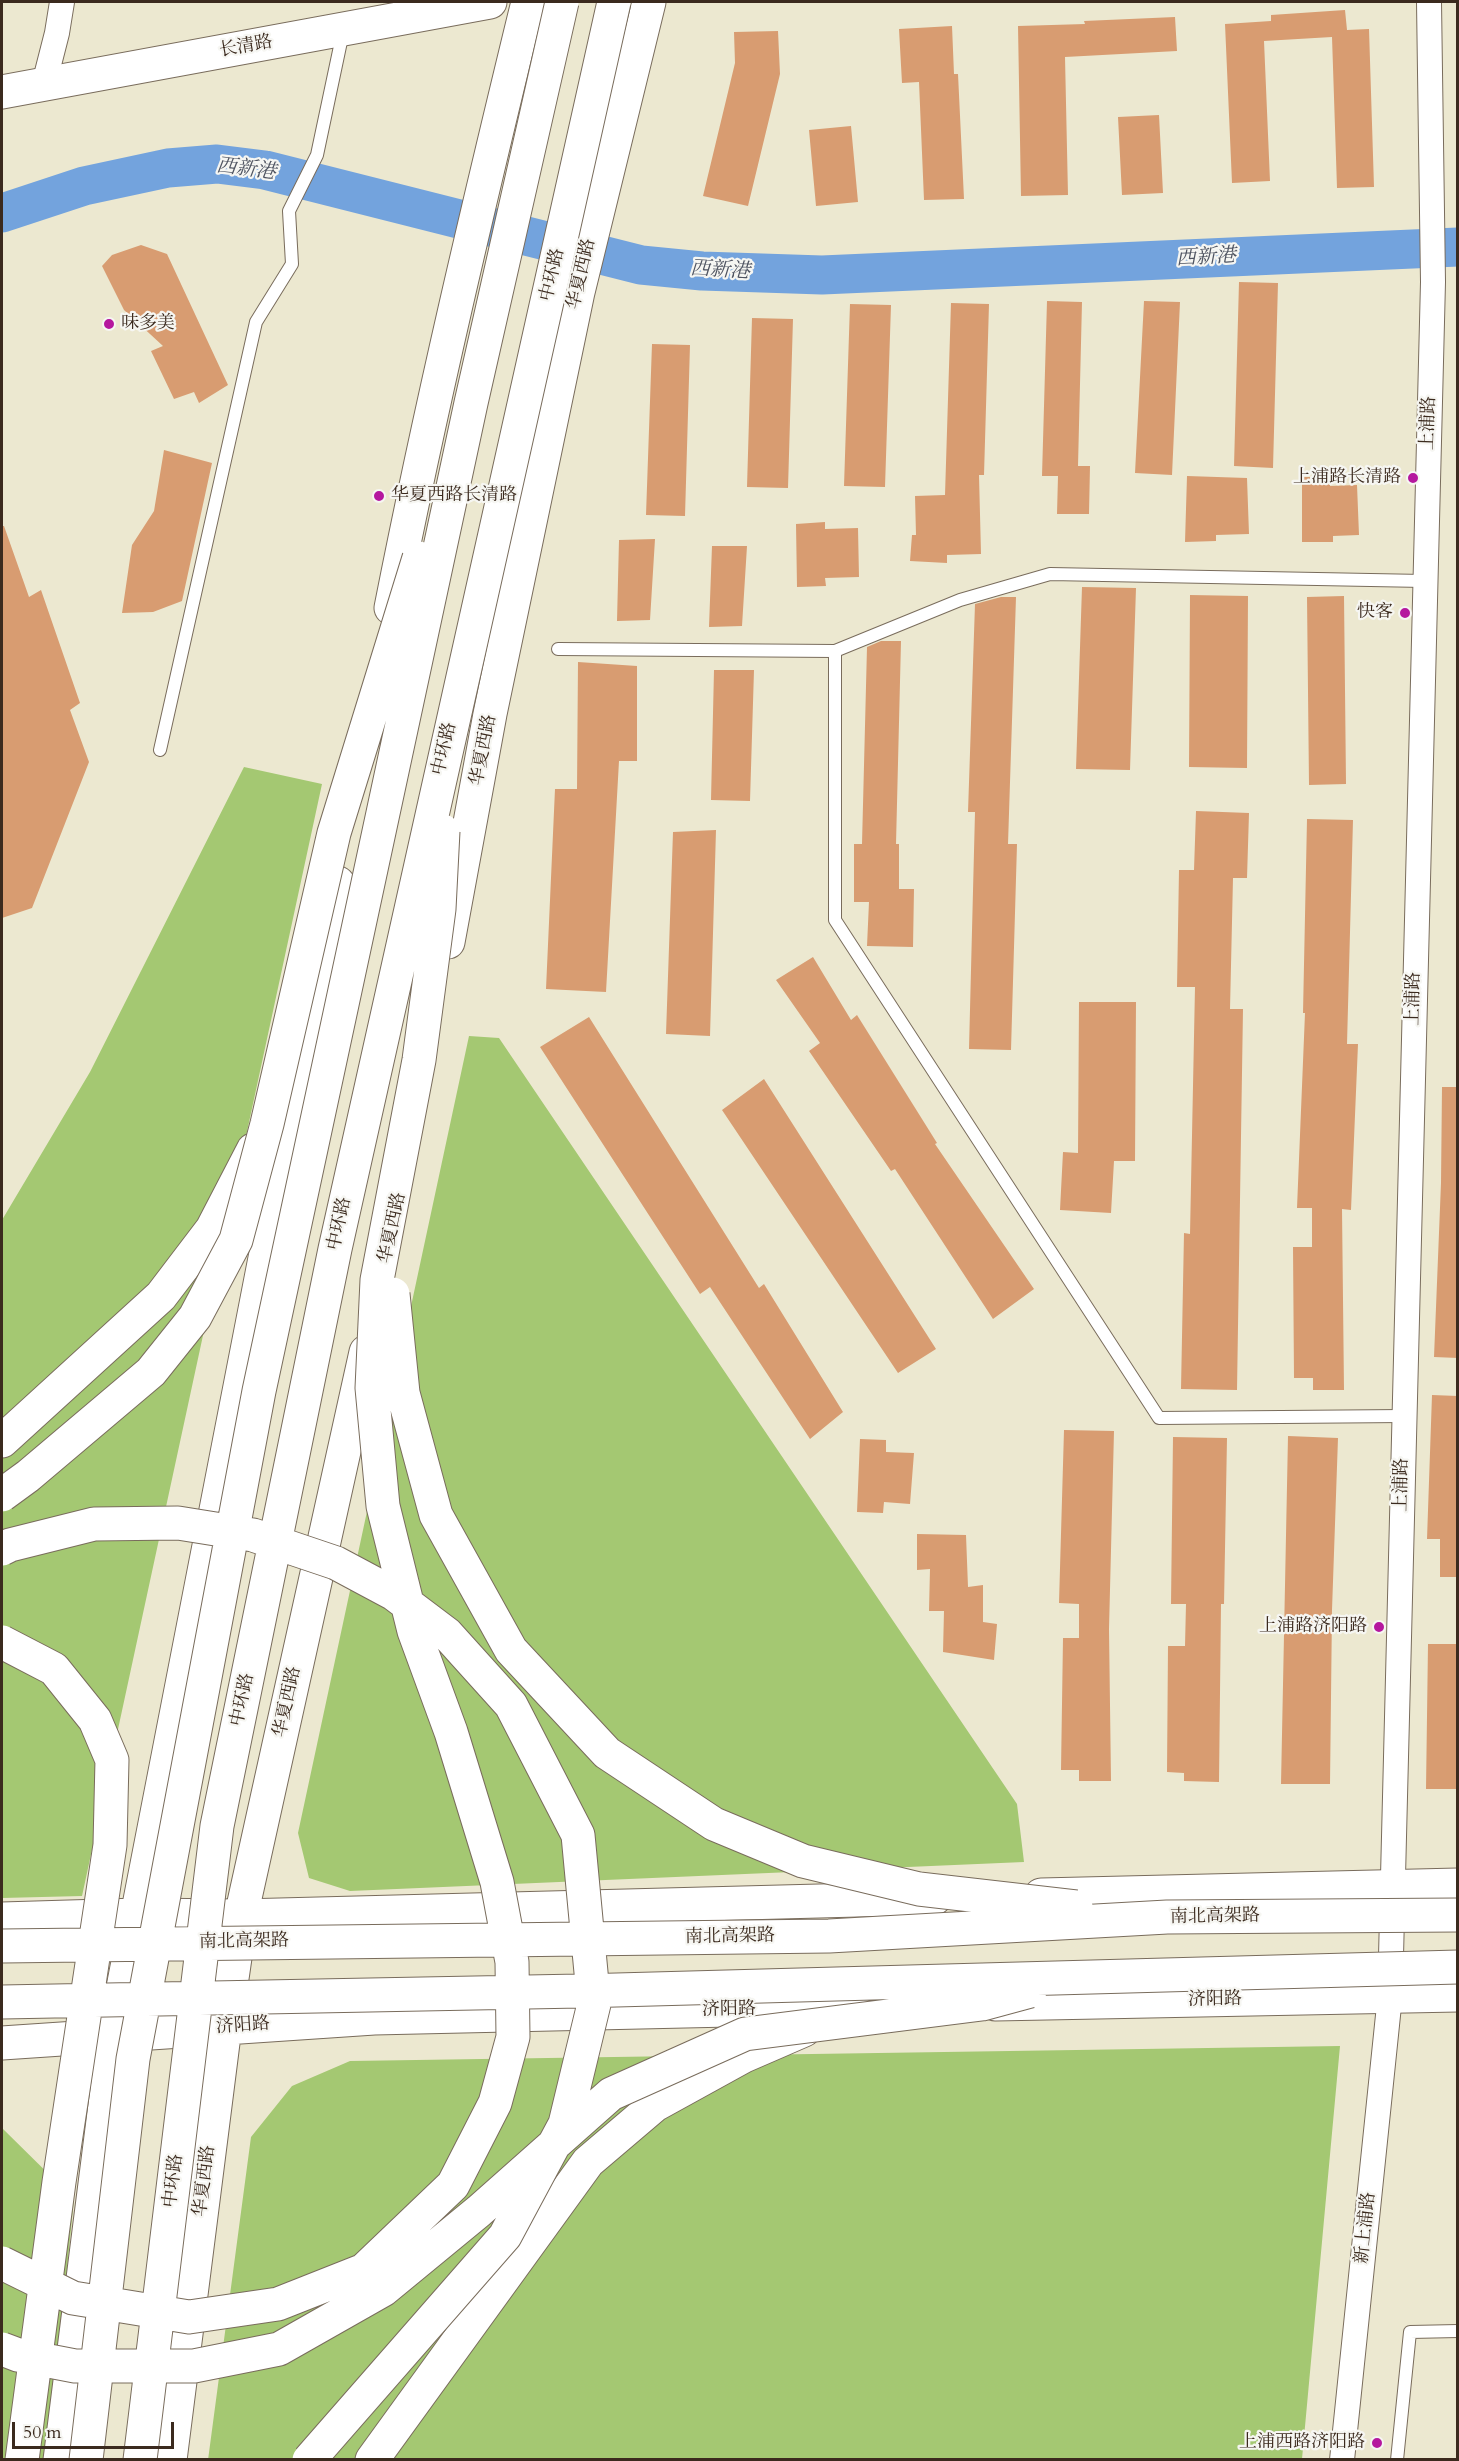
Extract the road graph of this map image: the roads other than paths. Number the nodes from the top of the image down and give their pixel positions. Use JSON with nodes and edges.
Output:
{"nodes":[{"id":1,"x":62,"y":2,"type":"edge"},
{"id":2,"x":490,"y":2,"type":"edge"},
{"id":3,"x":528,"y":2,"type":"edge"},
{"id":4,"x":562,"y":2,"type":"edge"},
{"id":5,"x":614,"y":2,"type":"edge"},
{"id":6,"x":649,"y":2,"type":"edge"},
{"id":7,"x":1429,"y":2,"type":"edge"},
{"id":8,"x":343,"y":29,"type":"junction"},
{"id":9,"x":44,"y":84,"type":"junction"},
{"id":10,"x":2,"y":92,"type":"edge"},
{"id":11,"x":471,"y":403,"type":"junction"},
{"id":12,"x":1424,"y":581,"type":"junction"},
{"id":13,"x":558,"y":649,"type":"dead end"},
{"id":14,"x":835,"y":651,"type":"junction"},
{"id":15,"x":448,"y":736,"type":"junction"},
{"id":16,"x":160,"y":750,"type":"dead end"},
{"id":17,"x":267,"y":1124,"type":"junction"},
{"id":18,"x":387,"y":1230,"type":"junction"},
{"id":19,"x":1404,"y":1416,"type":"junction"},
{"id":20,"x":2,"y":1441,"type":"edge"},
{"id":21,"x":2,"y":1495,"type":"edge"},
{"id":22,"x":2,"y":1549,"type":"edge"},
{"id":23,"x":2,"y":1642,"type":"edge"},
{"id":24,"x":1458,"y":1885,"type":"edge"},
{"id":25,"x":1391,"y":1886,"type":"junction"},
{"id":26,"x":136,"y":1915,"type":"junction"},
{"id":27,"x":1458,"y":1915,"type":"edge"},
{"id":28,"x":241,"y":1916,"type":"junction"},
{"id":29,"x":1167,"y":1917,"type":"junction"},
{"id":30,"x":2,"y":1919,"type":"edge"},
{"id":31,"x":2,"y":1940,"type":"edge"},
{"id":32,"x":39,"y":1945,"type":"junction"},
{"id":33,"x":2,"y":1946,"type":"edge"},
{"id":34,"x":1458,"y":1967,"type":"edge"},
{"id":35,"x":1078,"y":1977,"type":"junction"},
{"id":36,"x":1458,"y":1995,"type":"edge"},
{"id":37,"x":1390,"y":1996,"type":"junction"},
{"id":38,"x":2,"y":2002,"type":"edge"},
{"id":39,"x":815,"y":2025,"type":"junction"},
{"id":40,"x":225,"y":2027,"type":"junction"},
{"id":41,"x":114,"y":2034,"type":"junction"},
{"id":42,"x":2,"y":2043,"type":"edge"},
{"id":43,"x":2,"y":2263,"type":"edge"},
{"id":44,"x":1458,"y":2331,"type":"edge"},
{"id":45,"x":2,"y":2349,"type":"edge"},
{"id":46,"x":22,"y":2460,"type":"edge"},
{"id":47,"x":60,"y":2460,"type":"edge"},
{"id":48,"x":86,"y":2460,"type":"edge"},
{"id":49,"x":140,"y":2460,"type":"edge"},
{"id":50,"x":170,"y":2460,"type":"edge"},
{"id":51,"x":309,"y":2460,"type":"edge"},
{"id":52,"x":372,"y":2460,"type":"edge"},
{"id":53,"x":1342,"y":2460,"type":"edge"},
{"id":54,"x":1397,"y":2460,"type":"edge"}],
"edges":[{"from":1,"to":9,"type":"street"},
{"from":2,"to":8,"type":"main road","name":"长清路"},
{"from":3,"to":26,"type":"main road"},
{"from":4,"to":11,"type":"main road","bridge":true},
{"from":5,"to":15,"type":"main road","name":"中环路","bridge":true},
{"from":6,"to":28,"type":"main road","name":"华夏西路"},
{"from":7,"to":12,"type":"street","name":"上浦路"},
{"from":8,"to":9,"type":"main road","name":"长清路"},
{"from":8,"to":16,"type":"lane"},
{"from":9,"to":10,"type":"main road","name":"长清路"},
{"from":11,"to":17,"type":"main road","bridge":true},
{"from":11,"to":48,"type":"main road","bridge":true},
{"from":12,"to":14,"type":"lane"},
{"from":12,"to":19,"type":"street","name":"上浦路"},
{"from":13,"to":14,"type":"lane"},
{"from":14,"to":19,"type":"lane"},
{"from":15,"to":18,"type":"main road","bridge":true},
{"from":15,"to":49,"type":"main road","name":"中环路","bridge":true},
{"from":17,"to":20,"type":"main road","bridge":true},
{"from":17,"to":21,"type":"main road","bridge":true},
{"from":18,"to":29,"type":"main road","bridge":true},
{"from":18,"to":43,"type":"main road","bridge":true},
{"from":19,"to":25,"type":"street","name":"上浦路"},
{"from":22,"to":51,"type":"main road","bridge":true},
{"from":23,"to":46,"type":"main road","bridge":true},
{"from":24,"to":25,"type":"main road"},
{"from":25,"to":28,"type":"main road"},
{"from":25,"to":37,"type":"street","name":"上浦路"},
{"from":26,"to":28,"type":"main road"},
{"from":26,"to":30,"type":"main road"},
{"from":26,"to":41,"type":"main road"},
{"from":27,"to":29,"type":"main road","name":"南北高架路","bridge":true},
{"from":28,"to":40,"type":"main road","name":"华夏西路"},
{"from":29,"to":32,"type":"main road","name":"南北高架路","bridge":true},
{"from":31,"to":32,"type":"main road","bridge":true},
{"from":32,"to":33,"type":"main road","name":"南北高架路","bridge":true},
{"from":34,"to":35,"type":"main road","bridge":true},
{"from":35,"to":38,"type":"main road","bridge":true},
{"from":35,"to":39,"type":"main road","bridge":true},
{"from":36,"to":37,"type":"main road","name":"济阳路"},
{"from":37,"to":40,"type":"main road","name":"济阳路"},
{"from":37,"to":53,"type":"street","name":"新上浦路"},
{"from":39,"to":45,"type":"main road","bridge":true},
{"from":39,"to":52,"type":"main road","bridge":true},
{"from":40,"to":41,"type":"main road","name":"济阳路"},
{"from":40,"to":50,"type":"main road","name":"华夏西路"},
{"from":41,"to":42,"type":"main road","name":"济阳路"},
{"from":41,"to":47,"type":"main road"},
{"from":44,"to":54,"type":"lane"}]}
